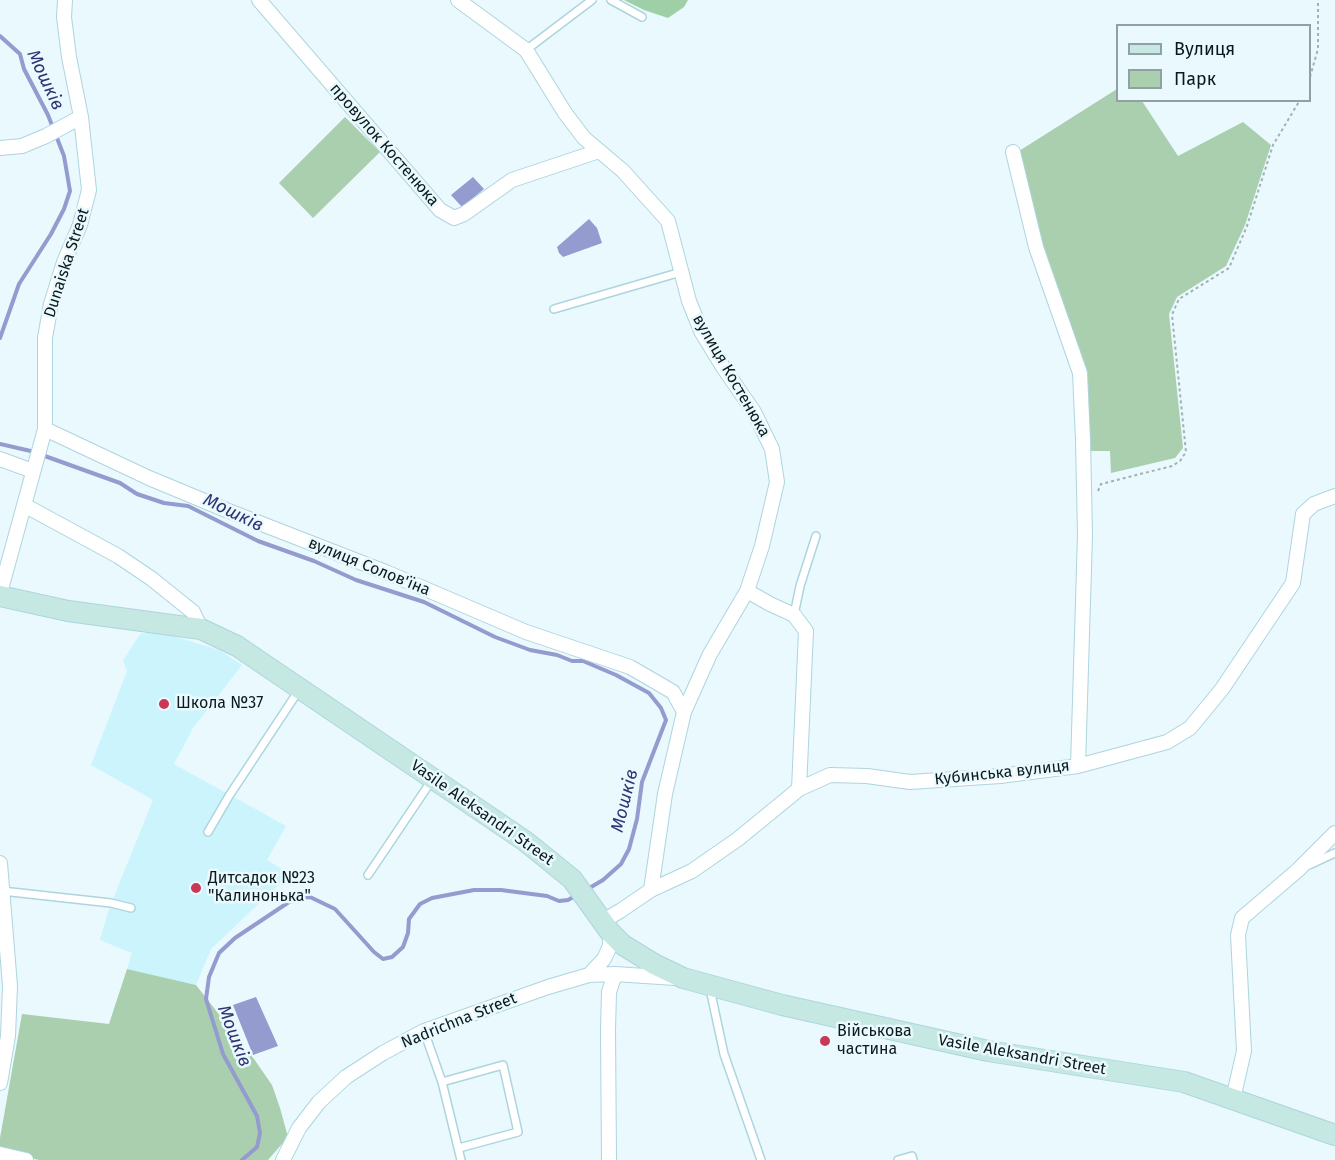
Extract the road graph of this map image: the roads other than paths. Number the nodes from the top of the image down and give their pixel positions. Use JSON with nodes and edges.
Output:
{"nodes":[{"id":1,"x":65,"y":0,"type":"edge"},
{"id":2,"x":259,"y":0,"type":"edge"},
{"id":3,"x":458,"y":0,"type":"edge"},
{"id":4,"x":592,"y":0,"type":"edge"},
{"id":5,"x":611,"y":0,"type":"edge"},
{"id":6,"x":642,"y":17,"type":"dead end"},
{"id":7,"x":526,"y":50,"type":"junction"},
{"id":8,"x":81,"y":117,"type":"junction"},
{"id":9,"x":0,"y":148,"type":"edge"},
{"id":10,"x":599,"y":150,"type":"junction"},
{"id":11,"x":1013,"y":152,"type":"dead end"},
{"id":12,"x":681,"y":272,"type":"junction"},
{"id":13,"x":554,"y":309,"type":"dead end"},
{"id":14,"x":45,"y":429,"type":"junction"},
{"id":15,"x":37,"y":458,"type":"junction"},
{"id":16,"x":0,"y":459,"type":"edge"},
{"id":17,"x":1335,"y":496,"type":"edge"},
{"id":18,"x":24,"y":505,"type":"junction"},
{"id":19,"x":816,"y":536,"type":"dead end"},
{"id":20,"x":747,"y":591,"type":"junction"},
{"id":21,"x":0,"y":595,"type":"edge"},
{"id":22,"x":794,"y":615,"type":"junction"},
{"id":23,"x":201,"y":629,"type":"junction"},
{"id":24,"x":300,"y":688,"type":"junction"},
{"id":25,"x":684,"y":712,"type":"junction"},
{"id":26,"x":1078,"y":766,"type":"junction"},
{"id":27,"x":433,"y":778,"type":"junction"},
{"id":28,"x":799,"y":789,"type":"junction"},
{"id":29,"x":208,"y":832,"type":"dead end"},
{"id":30,"x":1335,"y":833,"type":"edge"},
{"id":31,"x":1335,"y":853,"type":"edge"},
{"id":32,"x":0,"y":863,"type":"edge"},
{"id":33,"x":1298,"y":870,"type":"junction"},
{"id":34,"x":368,"y":875,"type":"dead end"},
{"id":35,"x":651,"y":890,"type":"junction"},
{"id":36,"x":2,"y":891,"type":"junction"},
{"id":37,"x":131,"y":908,"type":"dead end"},
{"id":38,"x":606,"y":926,"type":"junction"},
{"id":39,"x":615,"y":974,"type":"junction"},
{"id":40,"x":589,"y":975,"type":"junction"},
{"id":41,"x":683,"y":978,"type":"junction"},
{"id":42,"x":710,"y":987,"type":"junction"},
{"id":43,"x":424,"y":1031,"type":"junction"},
{"id":44,"x":442,"y":1082,"type":"junction"},
{"id":45,"x":0,"y":1083,"type":"edge"},
{"id":46,"x":1233,"y":1100,"type":"junction"},
{"id":47,"x":1335,"y":1135,"type":"edge"},
{"id":48,"x":459,"y":1148,"type":"junction"},
{"id":49,"x":0,"y":1154,"type":"edge"},
{"id":50,"x":286,"y":1159,"type":"edge"},
{"id":51,"x":26,"y":1160,"type":"edge"},
{"id":52,"x":461,"y":1160,"type":"edge"},
{"id":53,"x":609,"y":1160,"type":"edge"},
{"id":54,"x":761,"y":1160,"type":"edge"},
{"id":55,"x":898,"y":1160,"type":"edge"},
{"id":56,"x":913,"y":1160,"type":"edge"}],
"edges":[{"from":1,"to":8,"type":"street","name":"Dunaiska Street"},
{"from":2,"to":10,"type":"street","name":"провулок Костенюка"},
{"from":3,"to":7,"type":"street","name":"вулиця Костенюка"},
{"from":4,"to":7,"type":"lane"},
{"from":5,"to":6,"type":"lane"},
{"from":7,"to":10,"type":"street","name":"вулиця Костенюка"},
{"from":8,"to":9,"type":"street"},
{"from":8,"to":14,"type":"street","name":"Dunaiska Street"},
{"from":10,"to":12,"type":"street","name":"вулиця Костенюка"},
{"from":11,"to":26,"type":"street"},
{"from":12,"to":13,"type":"lane"},
{"from":12,"to":20,"type":"street","name":"вулиця Костенюка"},
{"from":14,"to":15,"type":"street","name":"Dunaiska Street"},
{"from":14,"to":25,"type":"street","name":"вулиця Солов'їна"},
{"from":15,"to":16,"type":"street"},
{"from":15,"to":18,"type":"street","name":"Dunaiska Street"},
{"from":17,"to":26,"type":"street","name":"Кубинська вулиця"},
{"from":18,"to":21,"type":"street","name":"Dunaiska Street"},
{"from":18,"to":23,"type":"street"},
{"from":19,"to":22,"type":"lane"},
{"from":20,"to":22,"type":"street"},
{"from":20,"to":25,"type":"street","name":"вулиця Костенюка"},
{"from":21,"to":23,"type":"main road","name":"Vasile Aleksandri Street"},
{"from":22,"to":28,"type":"street"},
{"from":23,"to":24,"type":"main road","name":"Vasile Aleksandri Street"},
{"from":24,"to":27,"type":"main road","name":"Vasile Aleksandri Street"},
{"from":24,"to":29,"type":"lane"},
{"from":25,"to":35,"type":"street","name":"вулиця Костенюка"},
{"from":26,"to":28,"type":"street","name":"Кубинська вулиця"},
{"from":27,"to":34,"type":"lane"},
{"from":27,"to":38,"type":"main road","name":"Vasile Aleksandri Street"},
{"from":28,"to":35,"type":"street","name":"Кубинська вулиця"},
{"from":30,"to":33,"type":"street"},
{"from":31,"to":33,"type":"lane"},
{"from":32,"to":36,"type":"street"},
{"from":33,"to":46,"type":"street"},
{"from":35,"to":38,"type":"street","name":"Кубинська вулиця"},
{"from":36,"to":37,"type":"lane"},
{"from":36,"to":45,"type":"street"},
{"from":38,"to":40,"type":"street"},
{"from":38,"to":41,"type":"main road","name":"Vasile Aleksandri Street"},
{"from":39,"to":40,"type":"street","name":"Nadrichna Street"},
{"from":39,"to":41,"type":"street","name":"Nadrichna Street"},
{"from":39,"to":53,"type":"street"},
{"from":40,"to":43,"type":"street","name":"Nadrichna Street"},
{"from":41,"to":42,"type":"main road","name":"Vasile Aleksandri Street"},
{"from":42,"to":46,"type":"main road","name":"Vasile Aleksandri Street"},
{"from":42,"to":54,"type":"lane"},
{"from":43,"to":44,"type":"lane"},
{"from":43,"to":50,"type":"street","name":"Nadrichna Street"},
{"from":44,"to":48,"type":"lane"},
{"from":44,"to":48,"type":"lane"},
{"from":46,"to":47,"type":"main road","name":"Vasile Aleksandri Street"},
{"from":48,"to":52,"type":"lane"},
{"from":49,"to":51,"type":"street"},
{"from":55,"to":56,"type":"lane"}]}
